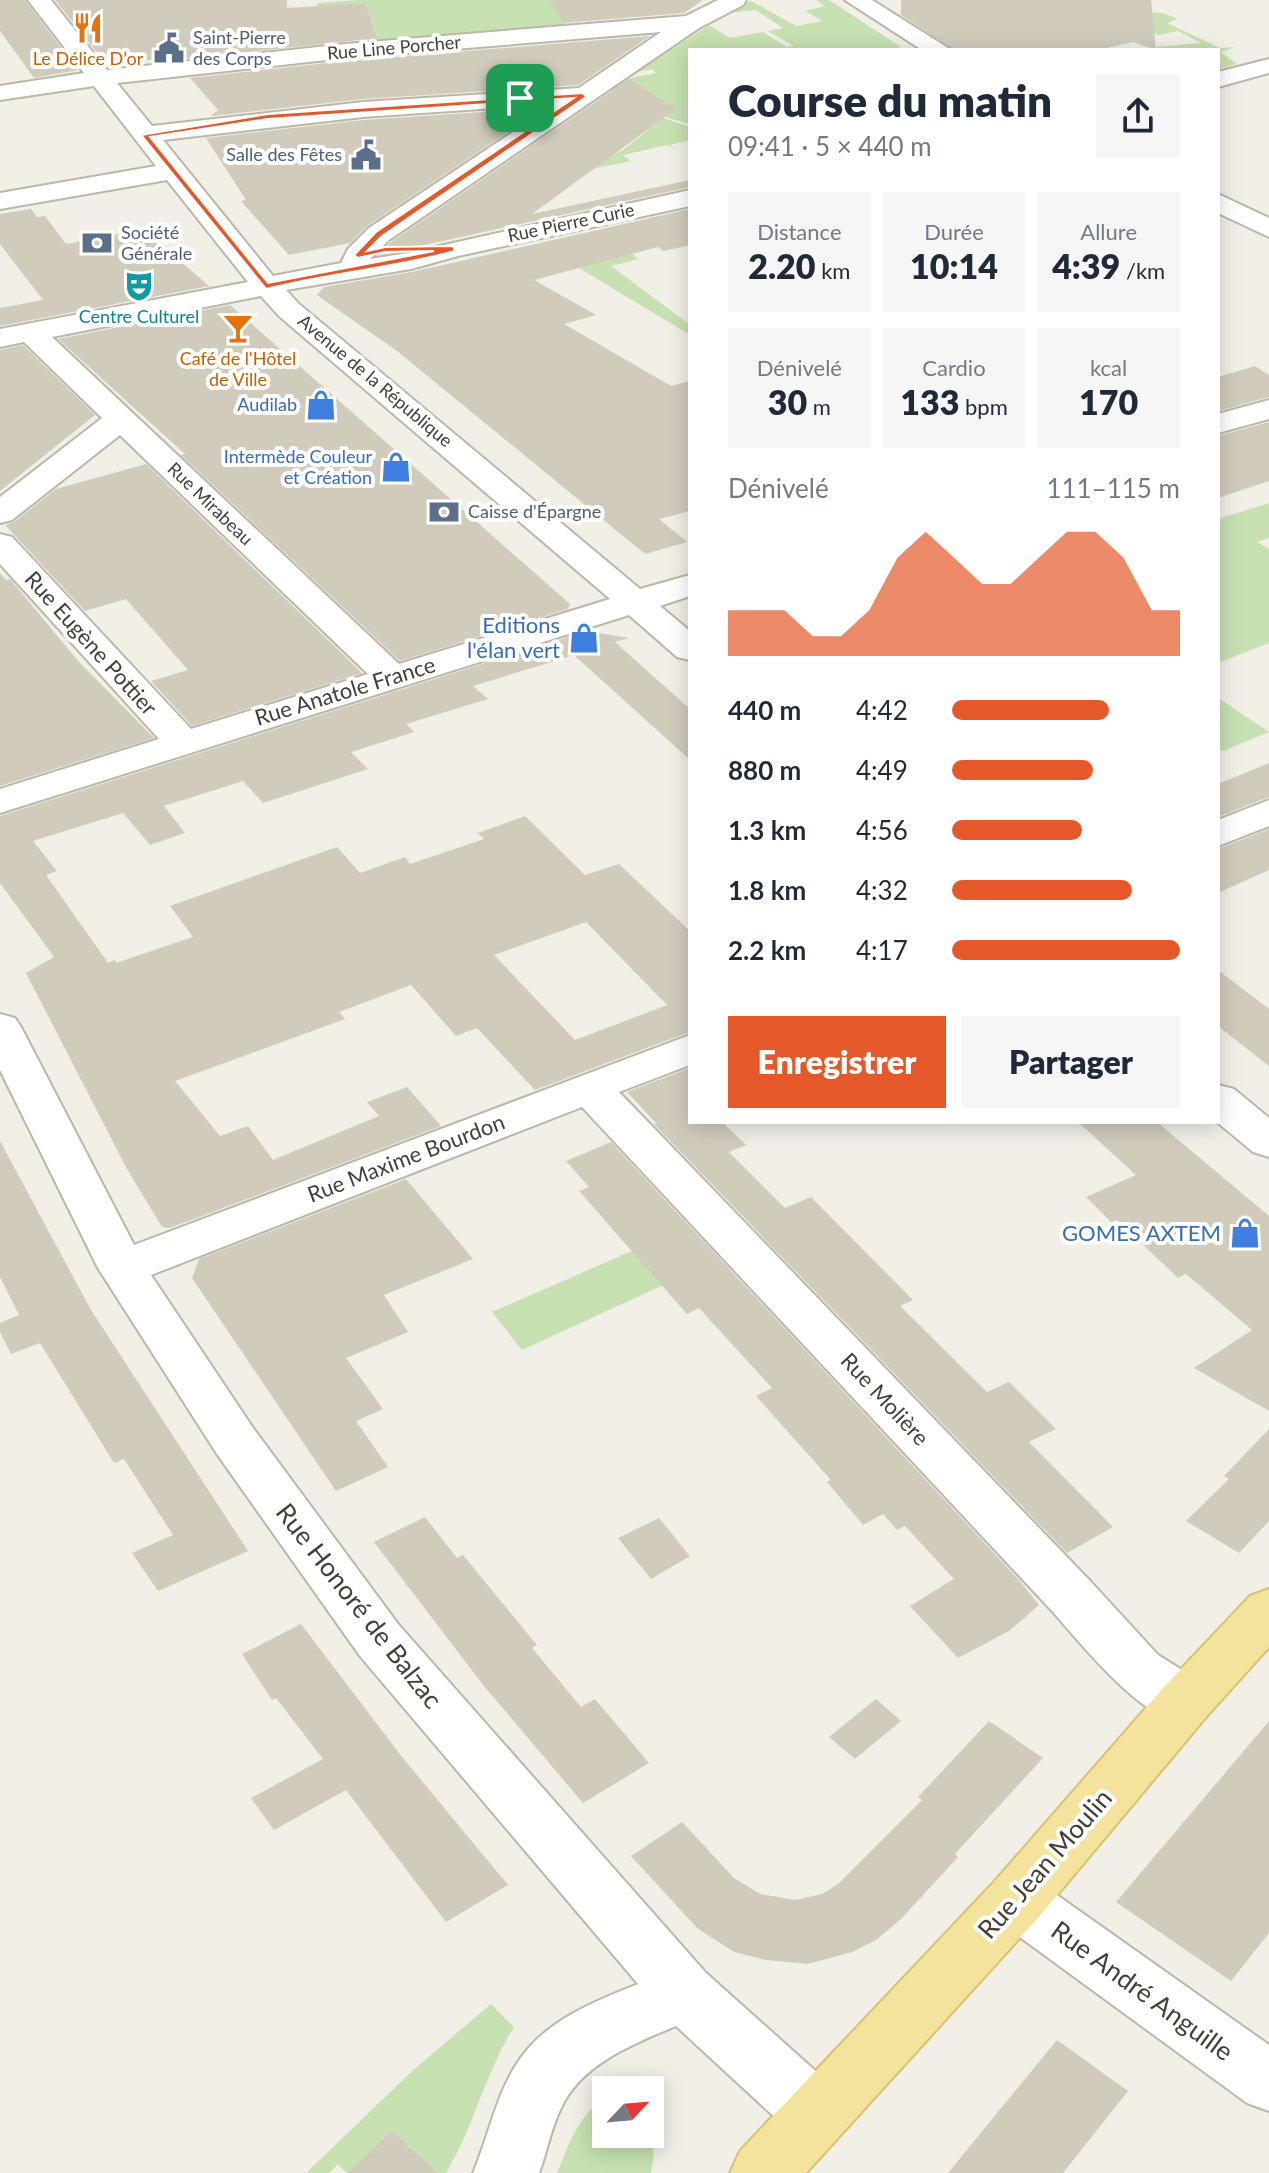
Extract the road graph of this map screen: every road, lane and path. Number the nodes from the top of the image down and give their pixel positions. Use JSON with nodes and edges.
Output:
{"nodes":[{"id":1,"x":39,"y":0,"type":"edge"},
{"id":2,"x":735,"y":0,"type":"edge"},
{"id":3,"x":856,"y":0,"type":"edge"},
{"id":4,"x":691,"y":23,"type":"junction"},
{"id":5,"x":936,"y":48,"type":"edge"},
{"id":6,"x":1269,"y":66,"type":"edge"},
{"id":7,"x":98,"y":76,"type":"junction"},
{"id":8,"x":1220,"y":79,"type":"edge"},
{"id":9,"x":0,"y":93,"type":"edge"},
{"id":10,"x":583,"y":95,"type":"junction"},
{"id":11,"x":145,"y":135,"type":"junction"},
{"id":12,"x":173,"y":171,"type":"junction"},
{"id":13,"x":688,"y":198,"type":"edge"},
{"id":14,"x":0,"y":201,"type":"edge"},
{"id":15,"x":1220,"y":203,"type":"edge"},
{"id":16,"x":1269,"y":229,"type":"edge"},
{"id":17,"x":355,"y":262,"type":"junction"},
{"id":18,"x":266,"y":286,"type":"junction"},
{"id":19,"x":15,"y":335,"type":"edge"},
{"id":20,"x":1269,"y":409,"type":"edge"},
{"id":21,"x":120,"y":419,"type":"junction"},
{"id":22,"x":1220,"y":423,"type":"edge"},
{"id":23,"x":0,"y":513,"type":"edge"},
{"id":24,"x":0,"y":544,"type":"edge"},
{"id":25,"x":688,"y":586,"type":"edge"},
{"id":26,"x":637,"y":601,"type":"junction"},
{"id":27,"x":688,"y":647,"type":"edge"},
{"id":28,"x":391,"y":676,"type":"junction"},
{"id":29,"x":182,"y":742,"type":"junction"},
{"id":30,"x":0,"y":801,"type":"edge"},
{"id":31,"x":1269,"y":812,"type":"edge"},
{"id":32,"x":1220,"y":833,"type":"edge"},
{"id":33,"x":0,"y":1027,"type":"edge"},
{"id":34,"x":688,"y":1050,"type":"edge"},
{"id":35,"x":590,"y":1088,"type":"junction"},
{"id":36,"x":1220,"y":1101,"type":"edge"},
{"id":37,"x":1269,"y":1142,"type":"edge"},
{"id":38,"x":122,"y":1268,"type":"junction"},
{"id":39,"x":1269,"y":1611,"type":"edge"},
{"id":40,"x":1186,"y":1701,"type":"junction"},
{"id":41,"x":1016,"y":1900,"type":"junction"},
{"id":42,"x":684,"y":1993,"type":"junction"},
{"id":43,"x":1269,"y":2082,"type":"edge"},
{"id":44,"x":816,"y":2113,"type":"junction"},
{"id":45,"x":506,"y":2173,"type":"edge"},
{"id":46,"x":763,"y":2173,"type":"edge"}],
"edges":[{"from":1,"to":7,"type":"street","name":"Avenue de la République"},
{"from":2,"to":4,"type":"street"},
{"from":3,"to":5,"type":"street"},
{"from":4,"to":7,"type":"street","name":"Rue Line Porcher"},
{"from":4,"to":10,"type":"street"},
{"from":6,"to":8,"type":"street"},
{"from":7,"to":9,"type":"street","name":"Rue Line Porcher"},
{"from":7,"to":11,"type":"street","name":"Avenue de la République"},
{"from":10,"to":11,"type":"street"},
{"from":10,"to":17,"type":"street"},
{"from":11,"to":12,"type":"street","name":"Avenue de la République"},
{"from":12,"to":14,"type":"street"},
{"from":12,"to":18,"type":"street","name":"Avenue de la République"},
{"from":13,"to":17,"type":"street","name":"Rue Pierre Curie"},
{"from":15,"to":16,"type":"street"},
{"from":17,"to":18,"type":"street","name":"Rue Pierre Curie"},
{"from":18,"to":19,"type":"street","name":"Rue Pierre Curie"},
{"from":18,"to":26,"type":"street","name":"Avenue de la République"},
{"from":19,"to":21,"type":"street","name":"Rue Mirabeau"},
{"from":20,"to":22,"type":"street"},
{"from":21,"to":23,"type":"street"},
{"from":21,"to":28,"type":"street","name":"Rue Mirabeau"},
{"from":24,"to":29,"type":"street","name":"Rue Eugène Pottier"},
{"from":25,"to":26,"type":"street","name":"Rue Anatole France"},
{"from":26,"to":27,"type":"street","name":"Avenue de la République"},
{"from":26,"to":28,"type":"street","name":"Rue Anatole France"},
{"from":28,"to":29,"type":"street","name":"Rue Anatole France"},
{"from":29,"to":30,"type":"street","name":"Rue Anatole France"},
{"from":31,"to":32,"type":"street"},
{"from":33,"to":38,"type":"street","name":"Rue Honoré de Balzac"},
{"from":34,"to":35,"type":"street","name":"Rue Maxime Bourdon"},
{"from":35,"to":38,"type":"street","name":"Rue Maxime Bourdon"},
{"from":35,"to":40,"type":"street","name":"Rue Molière"},
{"from":36,"to":37,"type":"street"},
{"from":38,"to":42,"type":"street","name":"Rue Honoré de Balzac"},
{"from":39,"to":40,"type":"main road","name":"Rue Jean Moulin"},
{"from":40,"to":41,"type":"main road","name":"Rue Jean Moulin"},
{"from":41,"to":43,"type":"street","name":"Rue André Anguille"},
{"from":41,"to":44,"type":"main road","name":"Rue Jean Moulin"},
{"from":42,"to":44,"type":"street","name":"Rue Honoré de Balzac"},
{"from":42,"to":45,"type":"street"},
{"from":44,"to":46,"type":"main road","name":"Rue Jean Moulin"}]}
